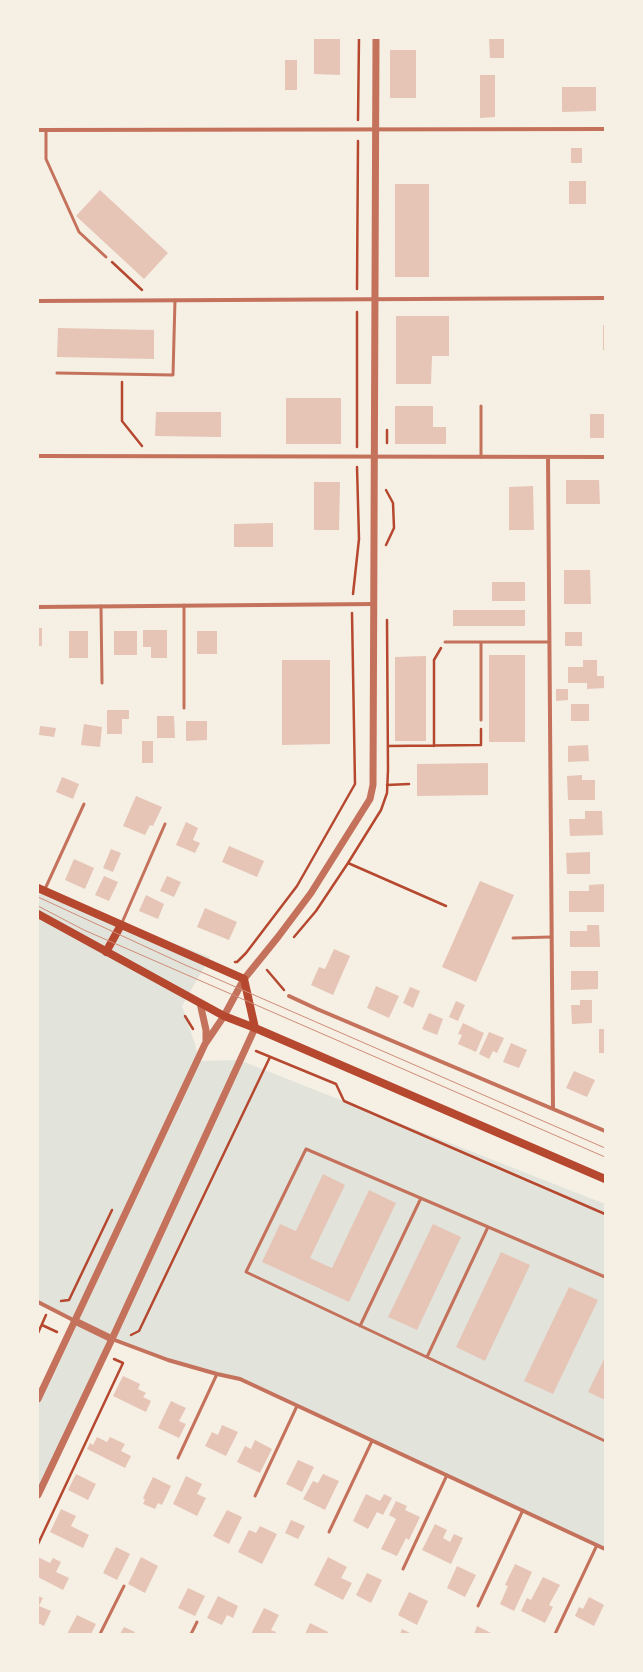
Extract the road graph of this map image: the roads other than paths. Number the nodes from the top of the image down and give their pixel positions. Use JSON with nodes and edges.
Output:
{"nodes":[{"id":1,"x":376,"y":38,"type":"edge"},
{"id":2,"x":605,"y":129,"type":"edge"},
{"id":3,"x":38,"y":130,"type":"edge"},
{"id":4,"x":46,"y":130,"type":"junction"},
{"id":5,"x":376,"y":130,"type":"junction"},
{"id":6,"x":106,"y":257,"type":"road end"},
{"id":7,"x":605,"y":298,"type":"edge"},
{"id":8,"x":375,"y":299,"type":"junction"},
{"id":9,"x":175,"y":300,"type":"junction"},
{"id":10,"x":38,"y":301,"type":"edge"},
{"id":11,"x":57,"y":373,"type":"dead end"},
{"id":12,"x":481,"y":406,"type":"dead end"},
{"id":13,"x":38,"y":456,"type":"edge"},
{"id":14,"x":374,"y":457,"type":"junction"},
{"id":15,"x":481,"y":457,"type":"junction"},
{"id":16,"x":548,"y":457,"type":"junction"},
{"id":17,"x":605,"y":457,"type":"edge"},
{"id":18,"x":374,"y":604,"type":"junction"},
{"id":19,"x":184,"y":605,"type":"junction"},
{"id":20,"x":101,"y":606,"type":"junction"},
{"id":21,"x":38,"y":607,"type":"edge"},
{"id":22,"x":445,"y":642,"type":"road end"},
{"id":23,"x":481,"y":642,"type":"junction"},
{"id":24,"x":549,"y":642,"type":"junction"},
{"id":25,"x":102,"y":683,"type":"dead end"},
{"id":26,"x":184,"y":708,"type":"dead end"},
{"id":27,"x":481,"y":720,"type":"road end"},
{"id":28,"x":84,"y":804,"type":"dead end"},
{"id":29,"x":165,"y":824,"type":"dead end"},
{"id":30,"x":41,"y":889,"type":"edge"},
{"id":31,"x":38,"y":914,"type":"edge"},
{"id":32,"x":121,"y":925,"type":"junction"},
{"id":33,"x":552,"y":937,"type":"junction"},
{"id":34,"x":513,"y":938,"type":"dead end"},
{"id":35,"x":106,"y":952,"type":"junction"},
{"id":36,"x":244,"y":979,"type":"junction"},
{"id":37,"x":289,"y":996,"type":"road end"},
{"id":38,"x":200,"y":1003,"type":"junction"},
{"id":39,"x":224,"y":1016,"type":"junction"},
{"id":40,"x":255,"y":1028,"type":"junction"},
{"id":41,"x":206,"y":1042,"type":"junction"},
{"id":42,"x":553,"y":1108,"type":"junction"},
{"id":43,"x":605,"y":1131,"type":"edge"},
{"id":44,"x":605,"y":1178,"type":"edge"},
{"id":45,"x":421,"y":1198,"type":"junction"},
{"id":46,"x":488,"y":1227,"type":"junction"},
{"id":47,"x":605,"y":1277,"type":"edge"},
{"id":48,"x":38,"y":1302,"type":"edge"},
{"id":49,"x":75,"y":1321,"type":"junction"},
{"id":50,"x":360,"y":1326,"type":"junction"},
{"id":51,"x":112,"y":1339,"type":"junction"},
{"id":52,"x":427,"y":1357,"type":"junction"},
{"id":53,"x":217,"y":1374,"type":"junction"},
{"id":54,"x":38,"y":1399,"type":"edge"},
{"id":55,"x":297,"y":1406,"type":"junction"},
{"id":56,"x":372,"y":1440,"type":"junction"},
{"id":57,"x":605,"y":1441,"type":"edge"},
{"id":58,"x":178,"y":1458,"type":"dead end"},
{"id":59,"x":447,"y":1476,"type":"junction"},
{"id":60,"x":38,"y":1495,"type":"edge"},
{"id":61,"x":255,"y":1496,"type":"dead end"},
{"id":62,"x":523,"y":1510,"type":"junction"},
{"id":63,"x":329,"y":1532,"type":"dead end"},
{"id":64,"x":596,"y":1545,"type":"junction"},
{"id":65,"x":605,"y":1549,"type":"edge"},
{"id":66,"x":403,"y":1569,"type":"dead end"},
{"id":67,"x":124,"y":1586,"type":"dead end"},
{"id":68,"x":478,"y":1606,"type":"dead end"},
{"id":69,"x":197,"y":1622,"type":"dead end"},
{"id":70,"x":100,"y":1634,"type":"edge"},
{"id":71,"x":191,"y":1634,"type":"edge"},
{"id":72,"x":555,"y":1634,"type":"edge"}],
"edges":[{"from":1,"to":5,"type":"street"},
{"from":2,"to":5,"type":"street"},
{"from":3,"to":4,"type":"street"},
{"from":4,"to":5,"type":"street"},
{"from":4,"to":6,"type":"lane"},
{"from":5,"to":8,"type":"street"},
{"from":7,"to":8,"type":"street"},
{"from":8,"to":9,"type":"street"},
{"from":8,"to":14,"type":"street"},
{"from":9,"to":10,"type":"street"},
{"from":9,"to":11,"type":"lane"},
{"from":12,"to":15,"type":"lane"},
{"from":13,"to":14,"type":"street"},
{"from":14,"to":15,"type":"street"},
{"from":14,"to":18,"type":"street"},
{"from":15,"to":16,"type":"street"},
{"from":16,"to":17,"type":"street"},
{"from":16,"to":24,"type":"street"},
{"from":18,"to":19,"type":"street"},
{"from":18,"to":36,"type":"street"},
{"from":19,"to":20,"type":"street"},
{"from":19,"to":26,"type":"lane"},
{"from":20,"to":21,"type":"street"},
{"from":20,"to":25,"type":"lane"},
{"from":22,"to":23,"type":"lane"},
{"from":23,"to":24,"type":"lane"},
{"from":23,"to":27,"type":"lane"},
{"from":24,"to":33,"type":"street"},
{"from":28,"to":30,"type":"lane"},
{"from":29,"to":32,"type":"lane"},
{"from":30,"to":32,"type":"main road"},
{"from":31,"to":35,"type":"main road"},
{"from":32,"to":35,"type":"main road"},
{"from":32,"to":36,"type":"main road"},
{"from":33,"to":34,"type":"lane"},
{"from":33,"to":42,"type":"street"},
{"from":35,"to":38,"type":"main road"},
{"from":36,"to":39,"type":"street"},
{"from":36,"to":40,"type":"main road"},
{"from":37,"to":42,"type":"street"},
{"from":38,"to":39,"type":"main road"},
{"from":38,"to":41,"type":"street"},
{"from":39,"to":40,"type":"main road"},
{"from":39,"to":41,"type":"street"},
{"from":40,"to":44,"type":"main road"},
{"from":40,"to":51,"type":"street"},
{"from":41,"to":49,"type":"street"},
{"from":42,"to":43,"type":"street"},
{"from":45,"to":46,"type":"lane"},
{"from":45,"to":50,"type":"lane"},
{"from":45,"to":50,"type":"lane"},
{"from":46,"to":47,"type":"lane"},
{"from":46,"to":52,"type":"lane"},
{"from":48,"to":49,"type":"street"},
{"from":49,"to":51,"type":"street"},
{"from":49,"to":54,"type":"street"},
{"from":50,"to":52,"type":"lane"},
{"from":51,"to":53,"type":"street"},
{"from":51,"to":60,"type":"street"},
{"from":52,"to":57,"type":"lane"},
{"from":53,"to":55,"type":"street"},
{"from":53,"to":58,"type":"lane"},
{"from":55,"to":56,"type":"street"},
{"from":55,"to":61,"type":"lane"},
{"from":56,"to":59,"type":"street"},
{"from":56,"to":63,"type":"lane"},
{"from":59,"to":62,"type":"street"},
{"from":59,"to":66,"type":"lane"},
{"from":62,"to":64,"type":"street"},
{"from":62,"to":68,"type":"lane"},
{"from":64,"to":65,"type":"street"},
{"from":64,"to":72,"type":"lane"},
{"from":67,"to":70,"type":"lane"},
{"from":69,"to":71,"type":"lane"}]}
